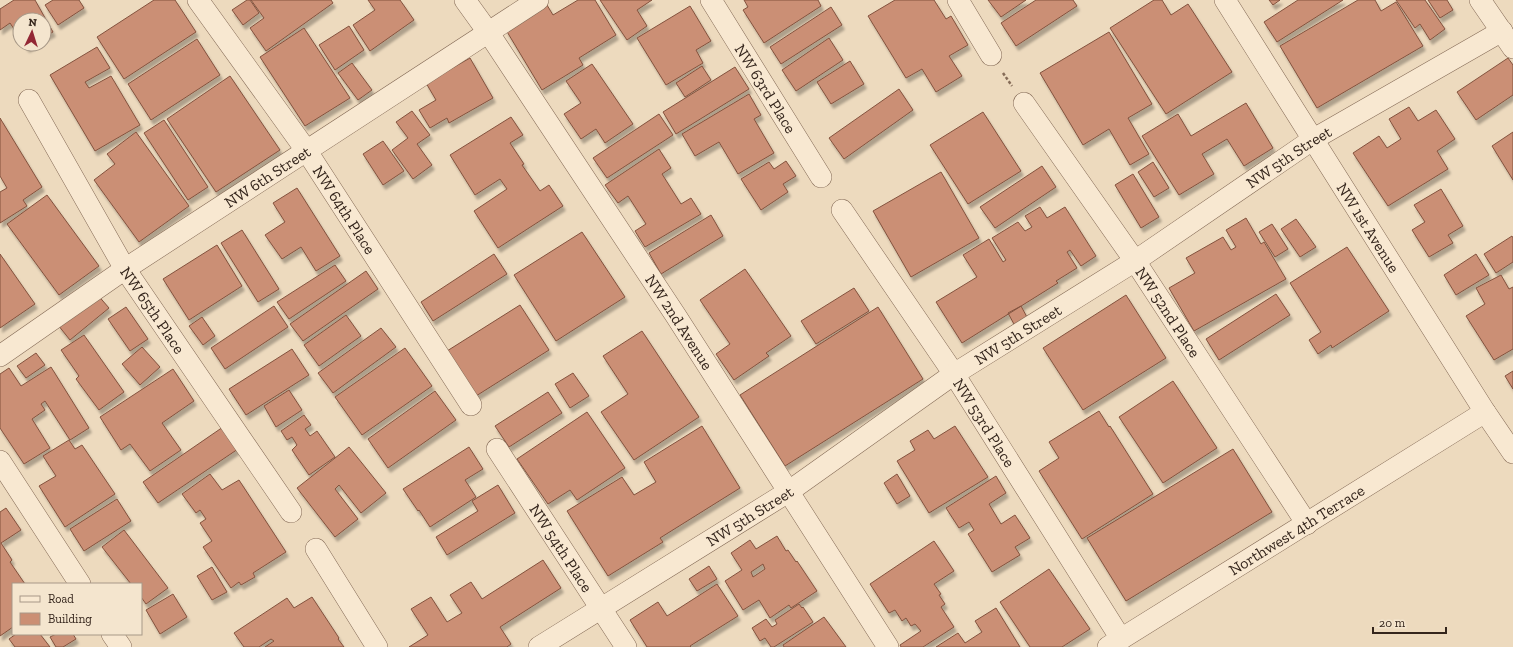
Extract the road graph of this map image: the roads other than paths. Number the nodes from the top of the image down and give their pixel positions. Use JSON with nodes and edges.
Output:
{"nodes":[{"id":1,"x":198,"y":0,"type":"edge"},
{"id":2,"x":465,"y":0,"type":"edge"},
{"id":3,"x":538,"y":0,"type":"edge"},
{"id":4,"x":711,"y":0,"type":"edge"},
{"id":5,"x":958,"y":0,"type":"edge"},
{"id":6,"x":1226,"y":0,"type":"edge"},
{"id":7,"x":1480,"y":0,"type":"edge"},
{"id":8,"x":1502,"y":31,"type":"junction"},
{"id":9,"x":488,"y":32,"type":"junction"},
{"id":10,"x":1513,"y":48,"type":"edge"},
{"id":11,"x":991,"y":55,"type":"road end"},
{"id":12,"x":29,"y":100,"type":"dead end"},
{"id":13,"x":1024,"y":103,"type":"road end"},
{"id":14,"x":1312,"y":140,"type":"junction"},
{"id":15,"x":306,"y":150,"type":"junction"},
{"id":16,"x":821,"y":176,"type":"dead end"},
{"id":17,"x":842,"y":210,"type":"dead end"},
{"id":18,"x":1135,"y":260,"type":"junction"},
{"id":19,"x":125,"y":269,"type":"junction"},
{"id":20,"x":0,"y":356,"type":"edge"},
{"id":21,"x":954,"y":374,"type":"junction"},
{"id":22,"x":471,"y":404,"type":"dead end"},
{"id":23,"x":1485,"y":412,"type":"junction"},
{"id":24,"x":497,"y":449,"type":"dead end"},
{"id":25,"x":1513,"y":453,"type":"edge"},
{"id":26,"x":0,"y":461,"type":"edge"},
{"id":27,"x":788,"y":492,"type":"junction"},
{"id":28,"x":291,"y":512,"type":"dead end"},
{"id":29,"x":1307,"y":524,"type":"junction"},
{"id":30,"x":316,"y":549,"type":"dead end"},
{"id":31,"x":79,"y":583,"type":"edge"},
{"id":32,"x":601,"y":608,"type":"junction"},
{"id":33,"x":113,"y":635,"type":"edge"},
{"id":34,"x":1115,"y":643,"type":"edge"},
{"id":35,"x":121,"y":647,"type":"edge"},
{"id":36,"x":376,"y":647,"type":"edge"},
{"id":37,"x":539,"y":647,"type":"edge"},
{"id":38,"x":626,"y":647,"type":"edge"},
{"id":39,"x":888,"y":647,"type":"edge"}],
"edges":[{"from":1,"to":15,"type":"street","name":"NW 64th Place"},
{"from":2,"to":9,"type":"street","name":"NW 2nd Avenue"},
{"from":3,"to":9,"type":"street","name":"NW 6th Street"},
{"from":4,"to":16,"type":"street","name":"NW 63rd Place"},
{"from":5,"to":11,"type":"street"},
{"from":6,"to":14,"type":"street","name":"NW 1st Avenue"},
{"from":7,"to":8,"type":"street"},
{"from":8,"to":10,"type":"street"},
{"from":8,"to":14,"type":"street","name":"NW 5th Street"},
{"from":9,"to":15,"type":"street","name":"NW 6th Street"},
{"from":9,"to":27,"type":"street","name":"NW 2nd Avenue"},
{"from":12,"to":19,"type":"street","name":"NW 65th Place"},
{"from":13,"to":18,"type":"street","name":"NW 52nd Place"},
{"from":14,"to":18,"type":"street","name":"NW 5th Street"},
{"from":14,"to":23,"type":"street","name":"NW 1st Avenue"},
{"from":15,"to":19,"type":"street","name":"NW 6th Street"},
{"from":15,"to":22,"type":"street","name":"NW 64th Place"},
{"from":17,"to":21,"type":"street","name":"NW 53rd Place"},
{"from":18,"to":21,"type":"street","name":"NW 5th Street"},
{"from":18,"to":29,"type":"street","name":"NW 52nd Place"},
{"from":19,"to":20,"type":"street","name":"NW 6th Street"},
{"from":19,"to":28,"type":"street","name":"NW 65th Place"},
{"from":21,"to":27,"type":"street","name":"NW 5th Street"},
{"from":21,"to":34,"type":"street","name":"NW 53rd Place"},
{"from":23,"to":25,"type":"street","name":"NW 1st Avenue"},
{"from":23,"to":29,"type":"street","name":"Northwest 4th Terrace"},
{"from":24,"to":32,"type":"street","name":"NW 54th Place"},
{"from":26,"to":31,"type":"street"},
{"from":27,"to":32,"type":"street","name":"NW 5th Street"},
{"from":27,"to":39,"type":"street","name":"NW 2nd Avenue"},
{"from":29,"to":34,"type":"street","name":"Northwest 4th Terrace"},
{"from":30,"to":36,"type":"street"},
{"from":32,"to":37,"type":"street","name":"NW 5th Street"},
{"from":32,"to":38,"type":"street","name":"NW 54th Place"},
{"from":33,"to":35,"type":"street"}]}
